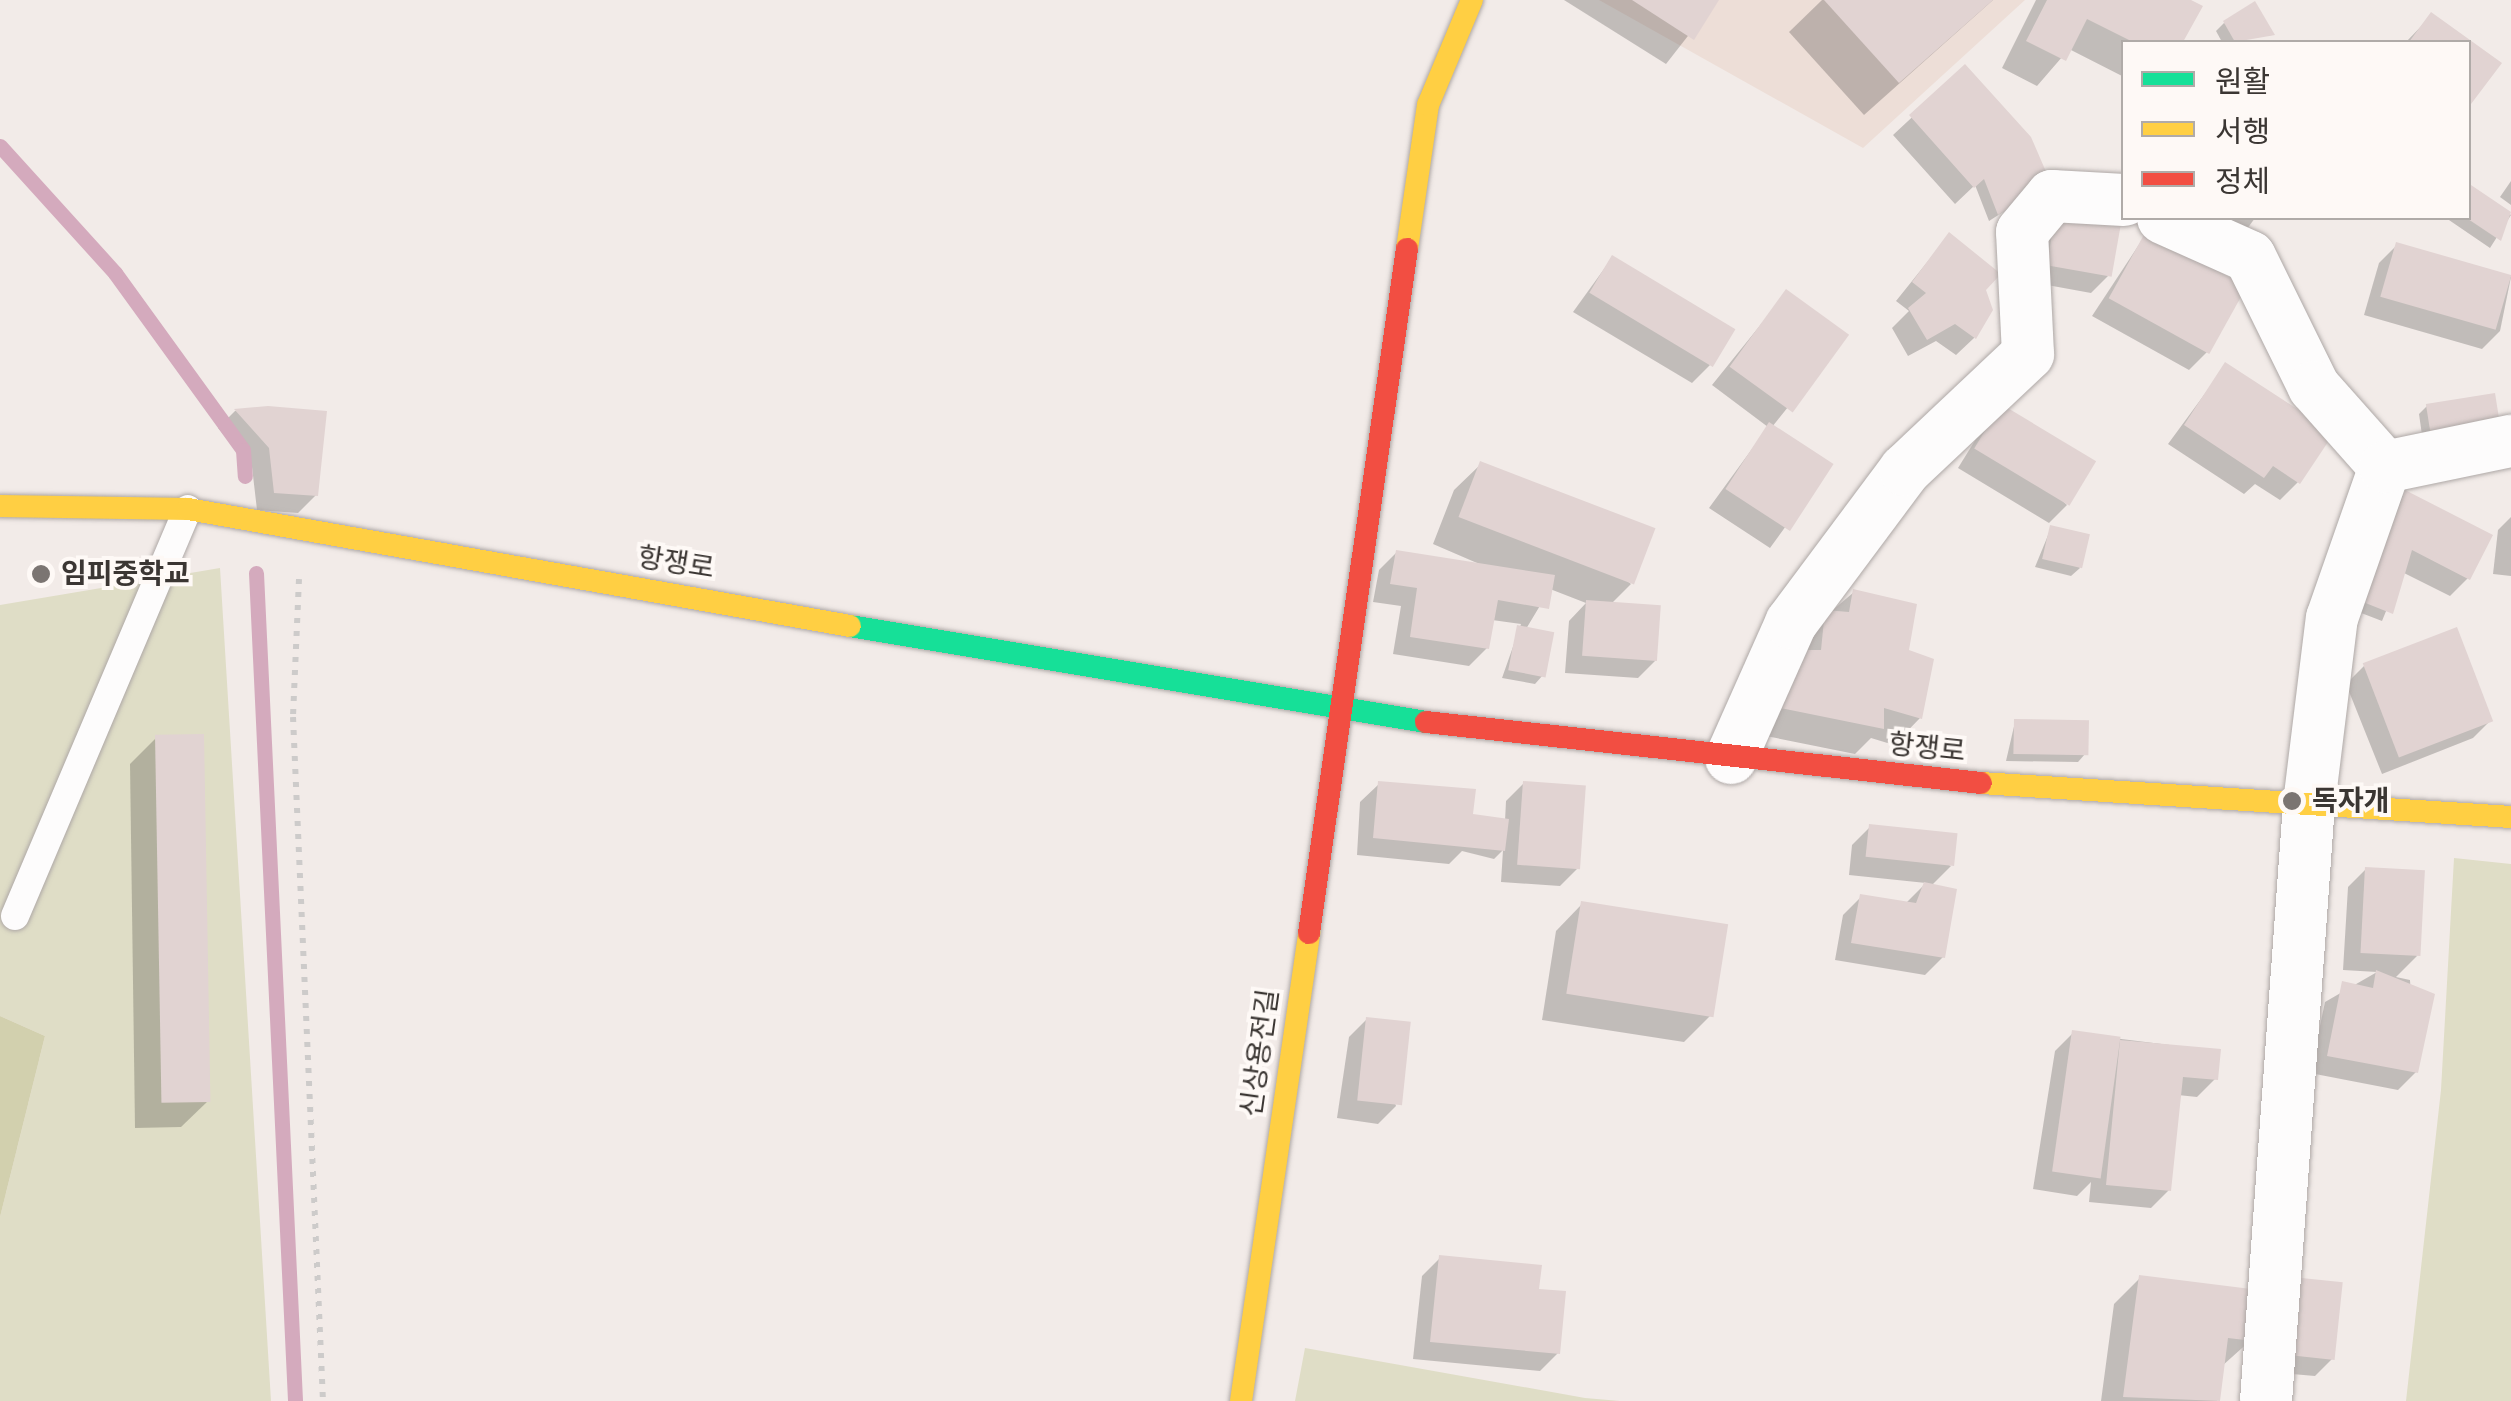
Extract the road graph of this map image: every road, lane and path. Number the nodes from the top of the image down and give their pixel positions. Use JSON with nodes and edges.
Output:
{"nodes":[{"id":1,"x":1472,"y":0,"type":"edge"},
{"id":2,"x":2121,"y":200,"type":"edge"},
{"id":3,"x":2167,"y":220,"type":"edge"},
{"id":4,"x":2511,"y":442,"type":"edge"},
{"id":5,"x":2385,"y":467,"type":"junction"},
{"id":6,"x":0,"y":506,"type":"edge"},
{"id":7,"x":188,"y":509,"type":"junction"},
{"id":8,"x":301,"y":533,"type":"junction"},
{"id":9,"x":1339,"y":712,"type":"junction"},
{"id":10,"x":1731,"y":758,"type":"junction"},
{"id":11,"x":2309,"y":804,"type":"junction"},
{"id":12,"x":2511,"y":817,"type":"edge"},
{"id":13,"x":15,"y":916,"type":"dead end"},
{"id":14,"x":323,"y":1401,"type":"edge"},
{"id":15,"x":1241,"y":1401,"type":"edge"},
{"id":16,"x":2266,"y":1401,"type":"edge"}],
"edges":[{"from":1,"to":9,"type":"street"},
{"from":2,"to":10,"type":"street"},
{"from":3,"to":5,"type":"street"},
{"from":4,"to":5,"type":"street"},
{"from":5,"to":11,"type":"street"},
{"from":6,"to":7,"type":"street","name":"항쟁로"},
{"from":7,"to":8,"type":"street","name":"항쟁로"},
{"from":7,"to":13,"type":"lane"},
{"from":8,"to":9,"type":"street","name":"항쟁로"},
{"from":8,"to":14,"type":"path"},
{"from":9,"to":10,"type":"street","name":"항쟁로"},
{"from":9,"to":15,"type":"street","name":"신상용전길"},
{"from":10,"to":11,"type":"street","name":"항쟁로"},
{"from":11,"to":12,"type":"street","name":"항쟁로"},
{"from":11,"to":16,"type":"street"}]}
